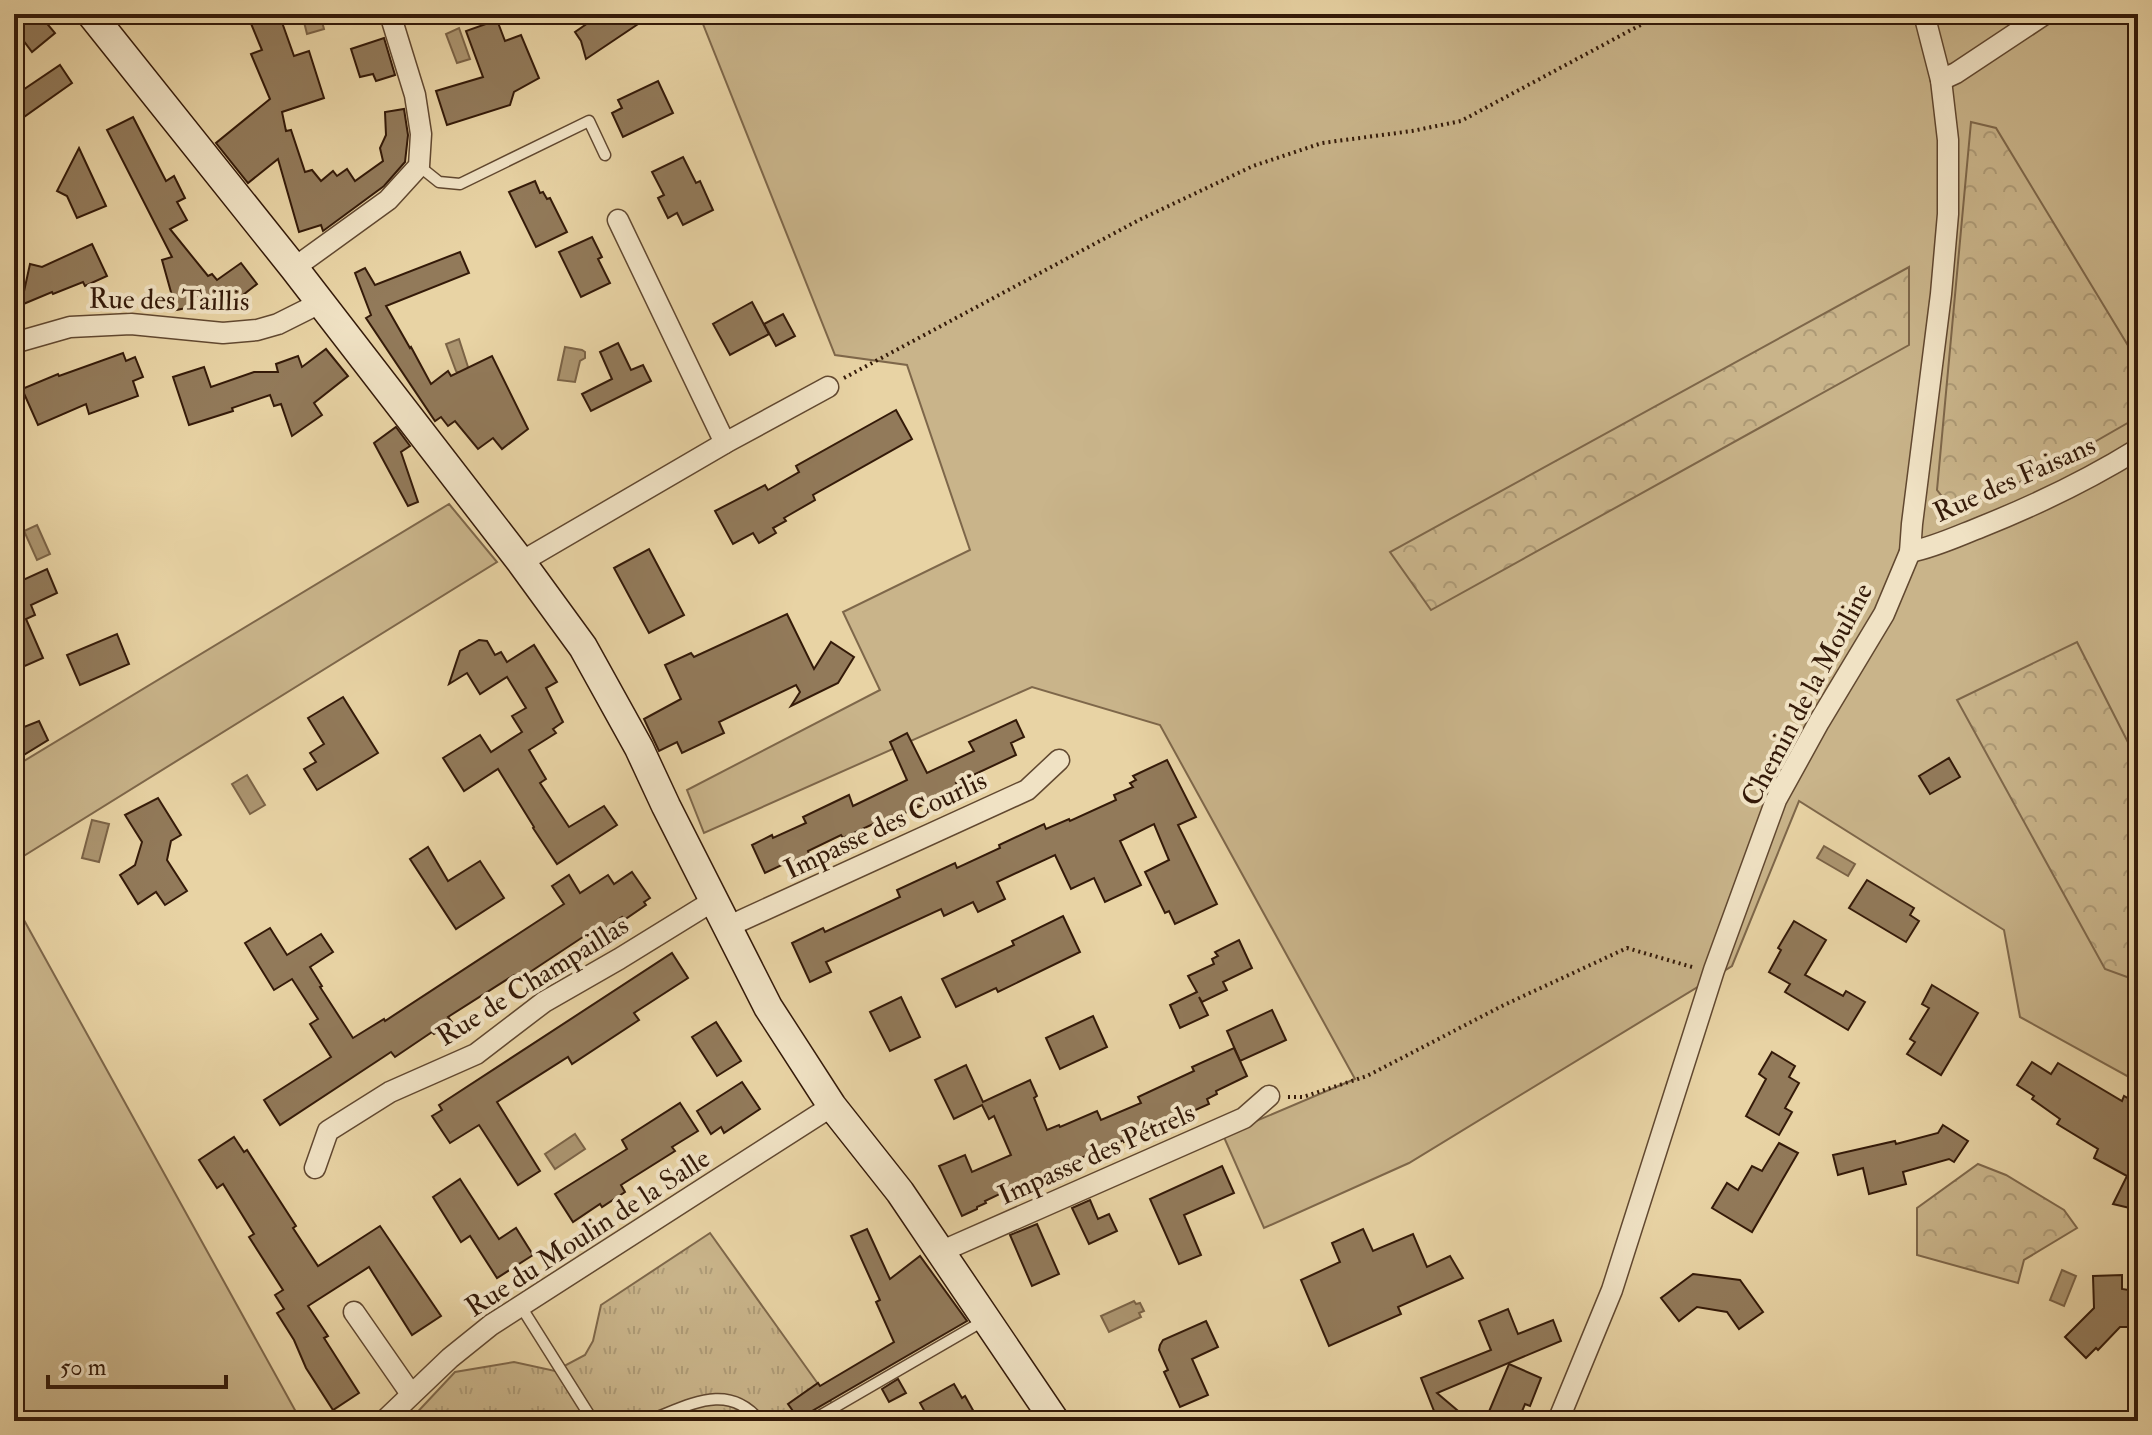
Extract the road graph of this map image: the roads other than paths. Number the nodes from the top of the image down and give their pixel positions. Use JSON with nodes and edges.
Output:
{"nodes":[{"id":1,"x":91,"y":14,"type":"edge"},
{"id":2,"x":390,"y":14,"type":"edge"},
{"id":3,"x":1924,"y":14,"type":"edge"},
{"id":4,"x":2045,"y":14,"type":"edge"},
{"id":5,"x":1941,"y":80,"type":"junction"},
{"id":6,"x":605,"y":155,"type":"dead end"},
{"id":7,"x":419,"y":166,"type":"junction"},
{"id":8,"x":618,"y":220,"type":"dead end"},
{"id":9,"x":294,"y":268,"type":"junction"},
{"id":10,"x":320,"y":303,"type":"junction"},
{"id":11,"x":14,"y":343,"type":"edge"},
{"id":12,"x":828,"y":387,"type":"road end"},
{"id":13,"x":725,"y":443,"type":"junction"},
{"id":14,"x":2138,"y":449,"type":"edge"},
{"id":15,"x":1910,"y":552,"type":"junction"},
{"id":16,"x":521,"y":562,"type":"junction"},
{"id":17,"x":1059,"y":760,"type":"dead end"},
{"id":18,"x":713,"y":901,"type":"junction"},
{"id":19,"x":727,"y":927,"type":"junction"},
{"id":20,"x":1269,"y":1096,"type":"road end"},
{"id":21,"x":832,"y":1106,"type":"junction"},
{"id":22,"x":315,"y":1168,"type":"dead end"},
{"id":23,"x":940,"y":1252,"type":"junction"},
{"id":24,"x":520,"y":1305,"type":"junction"},
{"id":25,"x":354,"y":1312,"type":"dead end"},
{"id":26,"x":987,"y":1319,"type":"junction"},
{"id":27,"x":411,"y":1394,"type":"junction"},
{"id":28,"x":678,"y":1416,"type":"edge"},
{"id":29,"x":384,"y":1421,"type":"edge"},
{"id":30,"x":593,"y":1421,"type":"edge"},
{"id":31,"x":647,"y":1421,"type":"edge"},
{"id":32,"x":760,"y":1421,"type":"edge"},
{"id":33,"x":811,"y":1421,"type":"edge"},
{"id":34,"x":1055,"y":1421,"type":"edge"},
{"id":35,"x":1558,"y":1421,"type":"edge"}],
"edges":[{"from":1,"to":9,"type":"main road"},
{"from":2,"to":7,"type":"street"},
{"from":3,"to":5,"type":"street","name":"Chemin de la Mouline"},
{"from":4,"to":5,"type":"street"},
{"from":5,"to":15,"type":"street","name":"Chemin de la Mouline"},
{"from":6,"to":7,"type":"lane"},
{"from":7,"to":9,"type":"street"},
{"from":8,"to":13,"type":"street"},
{"from":9,"to":10,"type":"main road"},
{"from":10,"to":11,"type":"street","name":"Rue des Taillis"},
{"from":10,"to":16,"type":"main road"},
{"from":12,"to":13,"type":"street"},
{"from":13,"to":16,"type":"street"},
{"from":14,"to":15,"type":"street","name":"Rue des Faisans"},
{"from":15,"to":35,"type":"street","name":"Chemin de la Mouline"},
{"from":16,"to":18,"type":"main road"},
{"from":17,"to":19,"type":"street","name":"Impasse des Courlis"},
{"from":18,"to":19,"type":"main road"},
{"from":18,"to":22,"type":"street","name":"Rue de Champaillas"},
{"from":19,"to":21,"type":"main road"},
{"from":20,"to":23,"type":"street","name":"Impasse des Pétrels"},
{"from":21,"to":23,"type":"main road"},
{"from":21,"to":24,"type":"street","name":"Rue du Moulin de la Salle"},
{"from":23,"to":26,"type":"main road"},
{"from":24,"to":27,"type":"street","name":"Rue du Moulin de la Salle"},
{"from":24,"to":30,"type":"lane"},
{"from":25,"to":27,"type":"street"},
{"from":26,"to":33,"type":"lane"},
{"from":26,"to":34,"type":"main road"},
{"from":27,"to":29,"type":"street","name":"Rue du Moulin de la Salle"},
{"from":28,"to":31,"type":"lane"},
{"from":28,"to":32,"type":"lane"}]}
